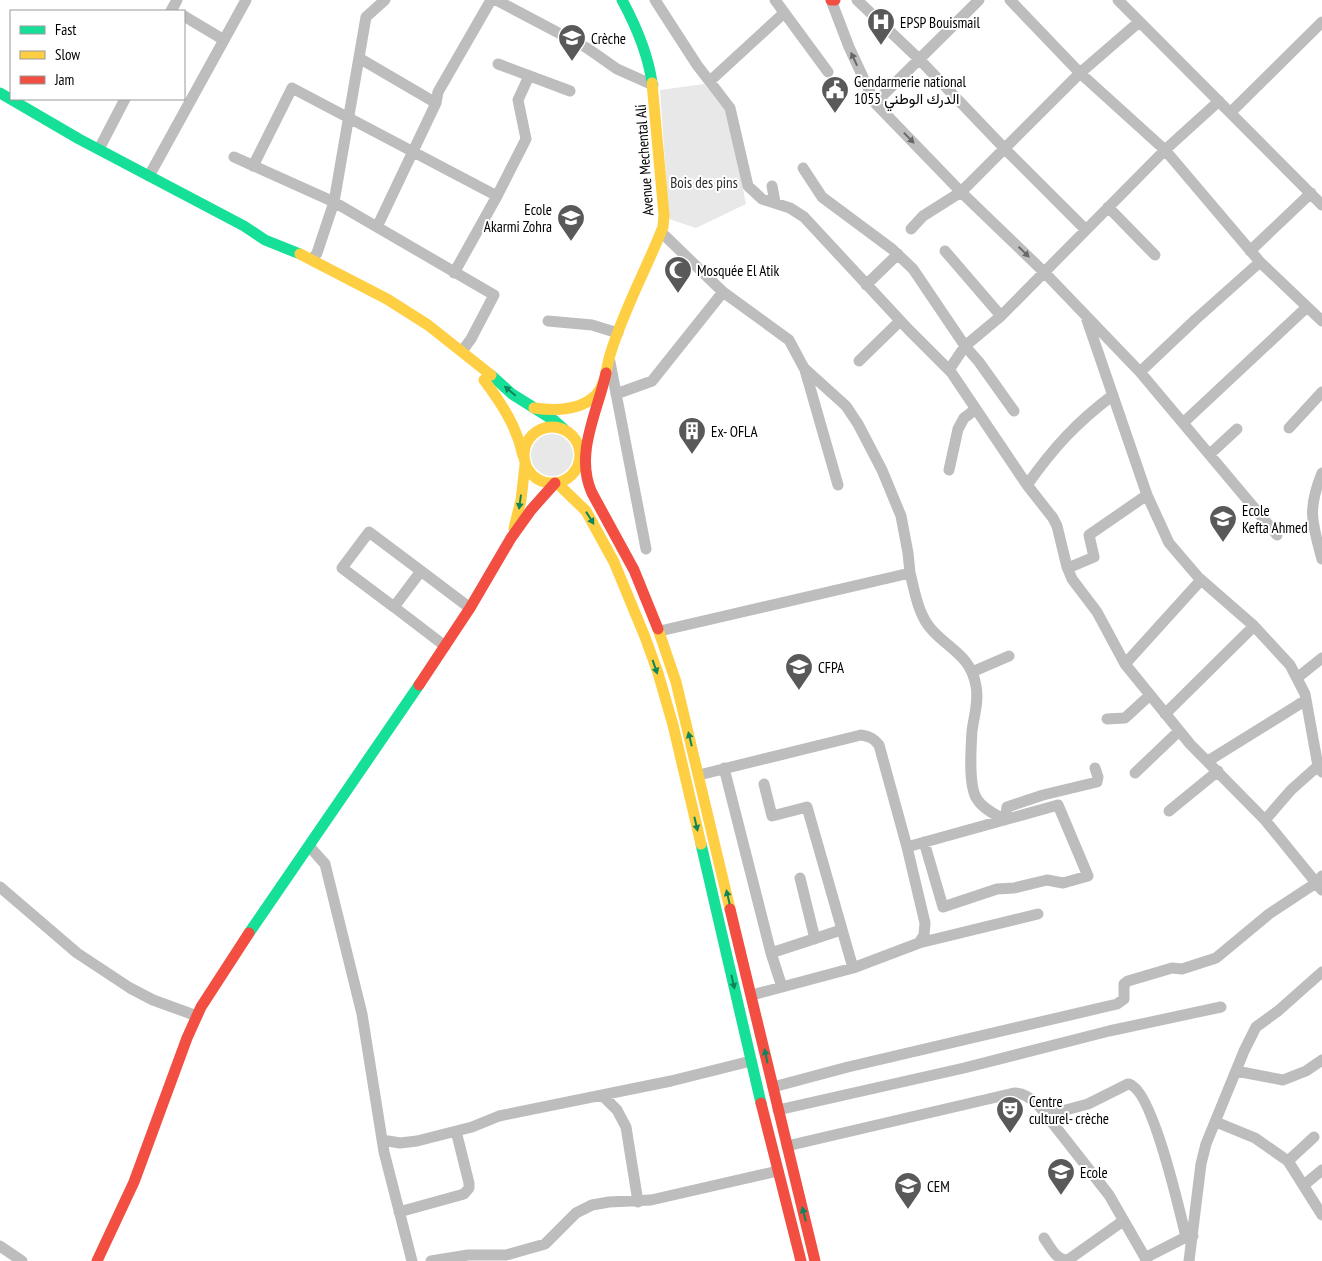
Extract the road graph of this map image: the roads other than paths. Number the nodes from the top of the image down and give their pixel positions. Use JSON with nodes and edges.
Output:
{"nodes":[{"id":1,"x":246,"y":0,"type":"edge"},
{"id":2,"x":385,"y":0,"type":"edge"},
{"id":3,"x":491,"y":0,"type":"edge"},
{"id":4,"x":496,"y":0,"type":"edge"},
{"id":5,"x":622,"y":0,"type":"edge"},
{"id":6,"x":655,"y":0,"type":"edge"},
{"id":7,"x":775,"y":0,"type":"edge"},
{"id":8,"x":831,"y":0,"type":"edge"},
{"id":9,"x":835,"y":0,"type":"edge"},
{"id":10,"x":857,"y":0,"type":"edge"},
{"id":11,"x":978,"y":0,"type":"edge"},
{"id":12,"x":1010,"y":0,"type":"edge"},
{"id":13,"x":1118,"y":0,"type":"edge"},
{"id":14,"x":784,"y":13,"type":"junction"},
{"id":15,"x":185,"y":17,"type":"edge"},
{"id":16,"x":1139,"y":22,"type":"junction"},
{"id":17,"x":1322,"y":22,"type":"edge"},
{"id":18,"x":224,"y":40,"type":"junction"},
{"id":19,"x":359,"y":58,"type":"junction"},
{"id":20,"x":919,"y":59,"type":"junction"},
{"id":21,"x":498,"y":64,"type":"dead end"},
{"id":22,"x":828,"y":72,"type":"dead end"},
{"id":23,"x":1080,"y":73,"type":"junction"},
{"id":24,"x":529,"y":76,"type":"junction"},
{"id":25,"x":710,"y":81,"type":"junction"},
{"id":26,"x":653,"y":86,"type":"junction"},
{"id":27,"x":570,"y":91,"type":"dead end"},
{"id":28,"x":12,"y":100,"type":"edge"},
{"id":29,"x":124,"y":100,"type":"edge"},
{"id":30,"x":1220,"y":102,"type":"junction"},
{"id":31,"x":436,"y":103,"type":"junction"},
{"id":32,"x":875,"y":103,"type":"junction"},
{"id":33,"x":1230,"y":112,"type":"junction"},
{"id":34,"x":349,"y":118,"type":"junction"},
{"id":35,"x":99,"y":149,"type":"junction"},
{"id":36,"x":1005,"y":149,"type":"junction"},
{"id":37,"x":1165,"y":150,"type":"junction"},
{"id":38,"x":413,"y":152,"type":"junction"},
{"id":39,"x":234,"y":157,"type":"dead end"},
{"id":40,"x":253,"y":166,"type":"junction"},
{"id":41,"x":803,"y":168,"type":"dead end"},
{"id":42,"x":149,"y":176,"type":"junction"},
{"id":43,"x":772,"y":186,"type":"dead end"},
{"id":44,"x":961,"y":192,"type":"junction"},
{"id":45,"x":1311,"y":193,"type":"junction"},
{"id":46,"x":497,"y":196,"type":"junction"},
{"id":47,"x":334,"y":202,"type":"junction"},
{"id":48,"x":775,"y":202,"type":"junction"},
{"id":49,"x":1322,"y":205,"type":"edge"},
{"id":50,"x":1108,"y":207,"type":"junction"},
{"id":51,"x":377,"y":227,"type":"junction"},
{"id":52,"x":911,"y":229,"type":"dead end"},
{"id":53,"x":1085,"y":229,"type":"junction"},
{"id":54,"x":661,"y":232,"type":"junction"},
{"id":55,"x":945,"y":251,"type":"dead end"},
{"id":56,"x":1250,"y":251,"type":"junction"},
{"id":57,"x":898,"y":254,"type":"junction"},
{"id":58,"x":1155,"y":255,"type":"dead end"},
{"id":59,"x":312,"y":260,"type":"junction"},
{"id":60,"x":1260,"y":262,"type":"junction"},
{"id":61,"x":1044,"y":272,"type":"junction"},
{"id":62,"x":454,"y":273,"type":"junction"},
{"id":63,"x":866,"y":285,"type":"junction"},
{"id":64,"x":723,"y":292,"type":"junction"},
{"id":65,"x":1307,"y":307,"type":"junction"},
{"id":66,"x":1001,"y":316,"type":"junction"},
{"id":67,"x":1086,"y":316,"type":"junction"},
{"id":68,"x":548,"y":320,"type":"dead end"},
{"id":69,"x":900,"y":321,"type":"junction"},
{"id":70,"x":1322,"y":322,"type":"edge"},
{"id":71,"x":618,"y":333,"type":"junction"},
{"id":72,"x":965,"y":346,"type":"junction"},
{"id":73,"x":463,"y":352,"type":"junction"},
{"id":74,"x":609,"y":357,"type":"junction"},
{"id":75,"x":859,"y":361,"type":"dead end"},
{"id":76,"x":805,"y":370,"type":"junction"},
{"id":77,"x":949,"y":370,"type":"junction"},
{"id":78,"x":1140,"y":372,"type":"junction"},
{"id":79,"x":606,"y":373,"type":"junction"},
{"id":80,"x":1322,"y":392,"type":"edge"},
{"id":81,"x":616,"y":394,"type":"junction"},
{"id":82,"x":1112,"y":395,"type":"junction"},
{"id":83,"x":533,"y":408,"type":"junction"},
{"id":84,"x":568,"y":408,"type":"junction"},
{"id":85,"x":976,"y":408,"type":"junction"},
{"id":86,"x":1014,"y":410,"type":"dead end"},
{"id":87,"x":1183,"y":422,"type":"junction"},
{"id":88,"x":550,"y":423,"type":"junction"},
{"id":89,"x":1289,"y":428,"type":"dead end"},
{"id":90,"x":1237,"y":429,"type":"dead end"},
{"id":91,"x":588,"y":434,"type":"junction"},
{"id":92,"x":1210,"y":454,"type":"junction"},
{"id":93,"x":580,"y":455,"type":"junction"},
{"id":94,"x":524,"y":461,"type":"junction"},
{"id":95,"x":949,"y":470,"type":"dead end"},
{"id":96,"x":1322,"y":473,"type":"edge"},
{"id":97,"x":586,"y":479,"type":"junction"},
{"id":98,"x":556,"y":483,"type":"junction"},
{"id":99,"x":1027,"y":484,"type":"junction"},
{"id":100,"x":838,"y":485,"type":"dead end"},
{"id":101,"x":1147,"y":495,"type":"junction"},
{"id":102,"x":1276,"y":535,"type":"dead end"},
{"id":103,"x":511,"y":538,"type":"junction"},
{"id":104,"x":646,"y":549,"type":"dead end"},
{"id":105,"x":1322,"y":559,"type":"edge"},
{"id":106,"x":1068,"y":568,"type":"junction"},
{"id":107,"x":421,"y":571,"type":"junction"},
{"id":108,"x":910,"y":573,"type":"junction"},
{"id":109,"x":1201,"y":580,"type":"junction"},
{"id":110,"x":394,"y":607,"type":"junction"},
{"id":111,"x":470,"y":608,"type":"junction"},
{"id":112,"x":1254,"y":626,"type":"junction"},
{"id":113,"x":660,"y":631,"type":"junction"},
{"id":114,"x":444,"y":646,"type":"junction"},
{"id":115,"x":1009,"y":656,"type":"dead end"},
{"id":116,"x":1322,"y":658,"type":"edge"},
{"id":117,"x":1124,"y":664,"type":"junction"},
{"id":118,"x":972,"y":672,"type":"junction"},
{"id":119,"x":1297,"y":678,"type":"junction"},
{"id":120,"x":1150,"y":695,"type":"junction"},
{"id":121,"x":1306,"y":700,"type":"junction"},
{"id":122,"x":1165,"y":714,"type":"junction"},
{"id":123,"x":1107,"y":719,"type":"dead end"},
{"id":124,"x":1179,"y":731,"type":"junction"},
{"id":125,"x":1208,"y":761,"type":"junction"},
{"id":126,"x":724,"y":768,"type":"junction"},
{"id":127,"x":1095,"y":768,"type":"dead end"},
{"id":128,"x":1320,"y":769,"type":"edge"},
{"id":129,"x":1218,"y":771,"type":"junction"},
{"id":130,"x":1136,"y":773,"type":"dead end"},
{"id":131,"x":699,"y":775,"type":"junction"},
{"id":132,"x":764,"y":784,"type":"dead end"},
{"id":133,"x":1169,"y":811,"type":"dead end"},
{"id":134,"x":1004,"y":820,"type":"junction"},
{"id":135,"x":1265,"y":820,"type":"junction"},
{"id":136,"x":924,"y":842,"type":"junction"},
{"id":137,"x":309,"y":846,"type":"junction"},
{"id":138,"x":907,"y":847,"type":"junction"},
{"id":139,"x":800,"y":878,"type":"dead end"},
{"id":140,"x":1320,"y":883,"type":"edge"},
{"id":141,"x":0,"y":887,"type":"edge"},
{"id":142,"x":1038,"y":914,"type":"dead end"},
{"id":143,"x":841,"y":930,"type":"junction"},
{"id":144,"x":815,"y":939,"type":"junction"},
{"id":145,"x":919,"y":943,"type":"junction"},
{"id":146,"x":771,"y":953,"type":"junction"},
{"id":147,"x":853,"y":968,"type":"junction"},
{"id":148,"x":1322,"y":972,"type":"edge"},
{"id":149,"x":782,"y":987,"type":"junction"},
{"id":150,"x":752,"y":995,"type":"junction"},
{"id":151,"x":1221,"y":1007,"type":"dead end"},
{"id":152,"x":197,"y":1016,"type":"junction"},
{"id":153,"x":1322,"y":1060,"type":"edge"},
{"id":154,"x":752,"y":1061,"type":"junction"},
{"id":155,"x":1236,"y":1071,"type":"junction"},
{"id":156,"x":773,"y":1087,"type":"junction"},
{"id":157,"x":603,"y":1096,"type":"junction"},
{"id":158,"x":778,"y":1110,"type":"junction"},
{"id":159,"x":1046,"y":1115,"type":"junction"},
{"id":160,"x":1216,"y":1122,"type":"junction"},
{"id":161,"x":456,"y":1131,"type":"junction"},
{"id":162,"x":1314,"y":1137,"type":"dead end"},
{"id":163,"x":382,"y":1140,"type":"junction"},
{"id":164,"x":787,"y":1146,"type":"junction"},
{"id":165,"x":1288,"y":1161,"type":"junction"},
{"id":166,"x":1322,"y":1170,"type":"edge"},
{"id":167,"x":778,"y":1171,"type":"junction"},
{"id":168,"x":1304,"y":1185,"type":"junction"},
{"id":169,"x":638,"y":1202,"type":"junction"},
{"id":170,"x":400,"y":1212,"type":"junction"},
{"id":171,"x":1322,"y":1215,"type":"edge"},
{"id":172,"x":1123,"y":1221,"type":"junction"},
{"id":173,"x":1190,"y":1237,"type":"junction"},
{"id":174,"x":1044,"y":1238,"type":"dead end"},
{"id":175,"x":0,"y":1246,"type":"edge"},
{"id":176,"x":1146,"y":1259,"type":"edge"},
{"id":177,"x":22,"y":1261,"type":"edge"},
{"id":178,"x":97,"y":1261,"type":"edge"},
{"id":179,"x":412,"y":1261,"type":"edge"},
{"id":180,"x":431,"y":1261,"type":"edge"},
{"id":181,"x":801,"y":1261,"type":"edge"},
{"id":182,"x":815,"y":1261,"type":"edge"},
{"id":183,"x":1189,"y":1261,"type":"edge"}],
"edges":[{"from":1,"to":18,"type":"street"},
{"from":2,"to":19,"type":"street"},
{"from":3,"to":31,"type":"street"},
{"from":4,"to":26,"type":"street"},
{"from":5,"to":26,"type":"main road","name":"Avenue Mechental Ali"},
{"from":6,"to":25,"type":"street"},
{"from":7,"to":14,"type":"street"},
{"from":8,"to":9,"type":"main road"},
{"from":32,"to":8,"type":"street","one_way":true},
{"from":10,"to":20,"type":"street"},
{"from":11,"to":20,"type":"street"},
{"from":12,"to":23,"type":"street"},
{"from":13,"to":16,"type":"street"},
{"from":14,"to":22,"type":"street"},
{"from":14,"to":25,"type":"street"},
{"from":15,"to":18,"type":"street"},
{"from":16,"to":23,"type":"street"},
{"from":16,"to":30,"type":"street"},
{"from":17,"to":33,"type":"street"},
{"from":18,"to":42,"type":"street"},
{"from":19,"to":31,"type":"street"},
{"from":19,"to":34,"type":"street"},
{"from":20,"to":32,"type":"street"},
{"from":20,"to":36,"type":"street"},
{"from":21,"to":24,"type":"street"},
{"from":23,"to":36,"type":"street"},
{"from":23,"to":37,"type":"street"},
{"from":24,"to":27,"type":"street"},
{"from":24,"to":46,"type":"street"},
{"from":25,"to":48,"type":"street"},
{"from":26,"to":54,"type":"main road","name":"Avenue Mechental Ali"},
{"from":28,"to":35,"type":"main road"},
{"from":29,"to":35,"type":"street"},
{"from":30,"to":33,"type":"street"},
{"from":30,"to":37,"type":"street"},
{"from":31,"to":38,"type":"street"},
{"from":32,"to":44,"type":"street","one_way":true},
{"from":33,"to":45,"type":"street"},
{"from":34,"to":38,"type":"street"},
{"from":34,"to":40,"type":"street"},
{"from":34,"to":47,"type":"street"},
{"from":35,"to":42,"type":"main road"},
{"from":36,"to":44,"type":"street"},
{"from":36,"to":53,"type":"street"},
{"from":37,"to":50,"type":"street"},
{"from":37,"to":56,"type":"street"},
{"from":38,"to":46,"type":"street"},
{"from":38,"to":51,"type":"street"},
{"from":39,"to":40,"type":"street"},
{"from":40,"to":47,"type":"street"},
{"from":41,"to":57,"type":"street"},
{"from":42,"to":59,"type":"main road"},
{"from":43,"to":48,"type":"street"},
{"from":44,"to":52,"type":"street"},
{"from":44,"to":61,"type":"street","one_way":true},
{"from":45,"to":49,"type":"street"},
{"from":45,"to":56,"type":"street"},
{"from":46,"to":62,"type":"street"},
{"from":47,"to":51,"type":"street"},
{"from":47,"to":59,"type":"street"},
{"from":48,"to":63,"type":"street"},
{"from":50,"to":53,"type":"street"},
{"from":50,"to":58,"type":"street"},
{"from":51,"to":62,"type":"street"},
{"from":53,"to":61,"type":"street"},
{"from":54,"to":64,"type":"street"},
{"from":54,"to":71,"type":"main road","name":"Avenue Mechental Ali"},
{"from":55,"to":66,"type":"street"},
{"from":56,"to":60,"type":"street"},
{"from":57,"to":63,"type":"street"},
{"from":57,"to":72,"type":"street"},
{"from":59,"to":73,"type":"main road"},
{"from":60,"to":65,"type":"street"},
{"from":60,"to":78,"type":"street"},
{"from":61,"to":66,"type":"street"},
{"from":61,"to":67,"type":"street"},
{"from":62,"to":73,"type":"street"},
{"from":63,"to":69,"type":"street"},
{"from":64,"to":76,"type":"street"},
{"from":64,"to":81,"type":"street"},
{"from":65,"to":70,"type":"street"},
{"from":65,"to":87,"type":"street"},
{"from":66,"to":72,"type":"street"},
{"from":67,"to":78,"type":"street"},
{"from":67,"to":82,"type":"street"},
{"from":68,"to":71,"type":"street"},
{"from":69,"to":75,"type":"street"},
{"from":69,"to":77,"type":"street"},
{"from":71,"to":74,"type":"main road","name":"Avenue Mechental Ali"},
{"from":72,"to":77,"type":"street"},
{"from":72,"to":86,"type":"street"},
{"from":83,"to":73,"type":"main road","one_way":true},
{"from":73,"to":94,"type":"main road"},
{"from":74,"to":79,"type":"main road","name":"Avenue Mechental Ali"},
{"from":74,"to":81,"type":"street"},
{"from":76,"to":100,"type":"street"},
{"from":76,"to":108,"type":"street"},
{"from":77,"to":85,"type":"street"},
{"from":78,"to":87,"type":"street"},
{"from":79,"to":84,"type":"main road"},
{"from":79,"to":91,"type":"main road"},
{"from":80,"to":89,"type":"street"},
{"from":81,"to":104,"type":"street"},
{"from":82,"to":99,"type":"street"},
{"from":82,"to":101,"type":"street"},
{"from":83,"to":84,"type":"main road"},
{"from":83,"to":88,"type":"main road"},
{"from":84,"to":88,"type":"main road"},
{"from":85,"to":95,"type":"street"},
{"from":85,"to":99,"type":"street"},
{"from":87,"to":92,"type":"street"},
{"from":88,"to":93,"type":"main road"},
{"from":88,"to":94,"type":"main road"},
{"from":90,"to":92,"type":"street"},
{"from":91,"to":93,"type":"main road"},
{"from":91,"to":97,"type":"main road"},
{"from":92,"to":102,"type":"street"},
{"from":93,"to":97,"type":"main road"},
{"from":93,"to":98,"type":"main road"},
{"from":94,"to":98,"type":"main road"},
{"from":94,"to":103,"type":"main road","one_way":true},
{"from":96,"to":105,"type":"street"},
{"from":97,"to":113,"type":"main road"},
{"from":98,"to":103,"type":"main road"},
{"from":98,"to":154,"type":"main road","one_way":true},
{"from":99,"to":106,"type":"street"},
{"from":101,"to":106,"type":"street"},
{"from":101,"to":109,"type":"street"},
{"from":103,"to":111,"type":"main road"},
{"from":106,"to":117,"type":"street"},
{"from":107,"to":110,"type":"street"},
{"from":107,"to":110,"type":"street"},
{"from":107,"to":111,"type":"street"},
{"from":108,"to":113,"type":"street"},
{"from":108,"to":118,"type":"street"},
{"from":109,"to":112,"type":"street"},
{"from":109,"to":117,"type":"street"},
{"from":110,"to":114,"type":"street"},
{"from":111,"to":114,"type":"main road"},
{"from":112,"to":119,"type":"street"},
{"from":112,"to":122,"type":"street"},
{"from":131,"to":113,"type":"main road","one_way":true},
{"from":114,"to":137,"type":"main road"},
{"from":115,"to":118,"type":"street"},
{"from":116,"to":119,"type":"street"},
{"from":117,"to":120,"type":"street"},
{"from":118,"to":134,"type":"street"},
{"from":119,"to":121,"type":"street"},
{"from":120,"to":122,"type":"street"},
{"from":120,"to":123,"type":"street"},
{"from":121,"to":125,"type":"street"},
{"from":121,"to":128,"type":"street"},
{"from":122,"to":124,"type":"street"},
{"from":124,"to":125,"type":"street"},
{"from":124,"to":130,"type":"street"},
{"from":125,"to":129,"type":"street"},
{"from":126,"to":131,"type":"street"},
{"from":126,"to":138,"type":"street"},
{"from":126,"to":146,"type":"street"},
{"from":127,"to":134,"type":"street"},
{"from":128,"to":135,"type":"street"},
{"from":129,"to":133,"type":"street"},
{"from":129,"to":135,"type":"street"},
{"from":150,"to":131,"type":"main road","one_way":true},
{"from":132,"to":143,"type":"street"},
{"from":134,"to":136,"type":"street"},
{"from":134,"to":136,"type":"street"},
{"from":135,"to":140,"type":"street"},
{"from":136,"to":138,"type":"street"},
{"from":137,"to":152,"type":"main road"},
{"from":137,"to":163,"type":"street"},
{"from":138,"to":145,"type":"street"},
{"from":139,"to":144,"type":"street"},
{"from":140,"to":156,"type":"street"},
{"from":141,"to":152,"type":"street"},
{"from":142,"to":145,"type":"street"},
{"from":143,"to":144,"type":"street"},
{"from":143,"to":147,"type":"street"},
{"from":144,"to":146,"type":"street"},
{"from":145,"to":147,"type":"street"},
{"from":146,"to":149,"type":"street"},
{"from":147,"to":149,"type":"street"},
{"from":148,"to":155,"type":"street"},
{"from":149,"to":150,"type":"street"},
{"from":156,"to":150,"type":"main road","one_way":true},
{"from":151,"to":158,"type":"street"},
{"from":152,"to":178,"type":"main road"},
{"from":153,"to":155,"type":"street"},
{"from":154,"to":157,"type":"street"},
{"from":154,"to":167,"type":"main road"},
{"from":155,"to":160,"type":"street"},
{"from":156,"to":158,"type":"main road"},
{"from":157,"to":161,"type":"street"},
{"from":157,"to":169,"type":"street"},
{"from":158,"to":164,"type":"main road"},
{"from":159,"to":164,"type":"street"},
{"from":159,"to":172,"type":"street"},
{"from":159,"to":173,"type":"street"},
{"from":160,"to":165,"type":"street"},
{"from":160,"to":173,"type":"street"},
{"from":161,"to":163,"type":"street"},
{"from":161,"to":170,"type":"street"},
{"from":162,"to":165,"type":"street"},
{"from":163,"to":170,"type":"street"},
{"from":182,"to":164,"type":"main road","one_way":true},
{"from":165,"to":168,"type":"street"},
{"from":166,"to":168,"type":"street"},
{"from":167,"to":169,"type":"street"},
{"from":167,"to":181,"type":"main road"},
{"from":168,"to":171,"type":"street"},
{"from":169,"to":180,"type":"street"},
{"from":170,"to":179,"type":"street"},
{"from":172,"to":174,"type":"street"},
{"from":172,"to":176,"type":"street"},
{"from":173,"to":176,"type":"street"},
{"from":173,"to":183,"type":"street"},
{"from":175,"to":177,"type":"street"}]}
